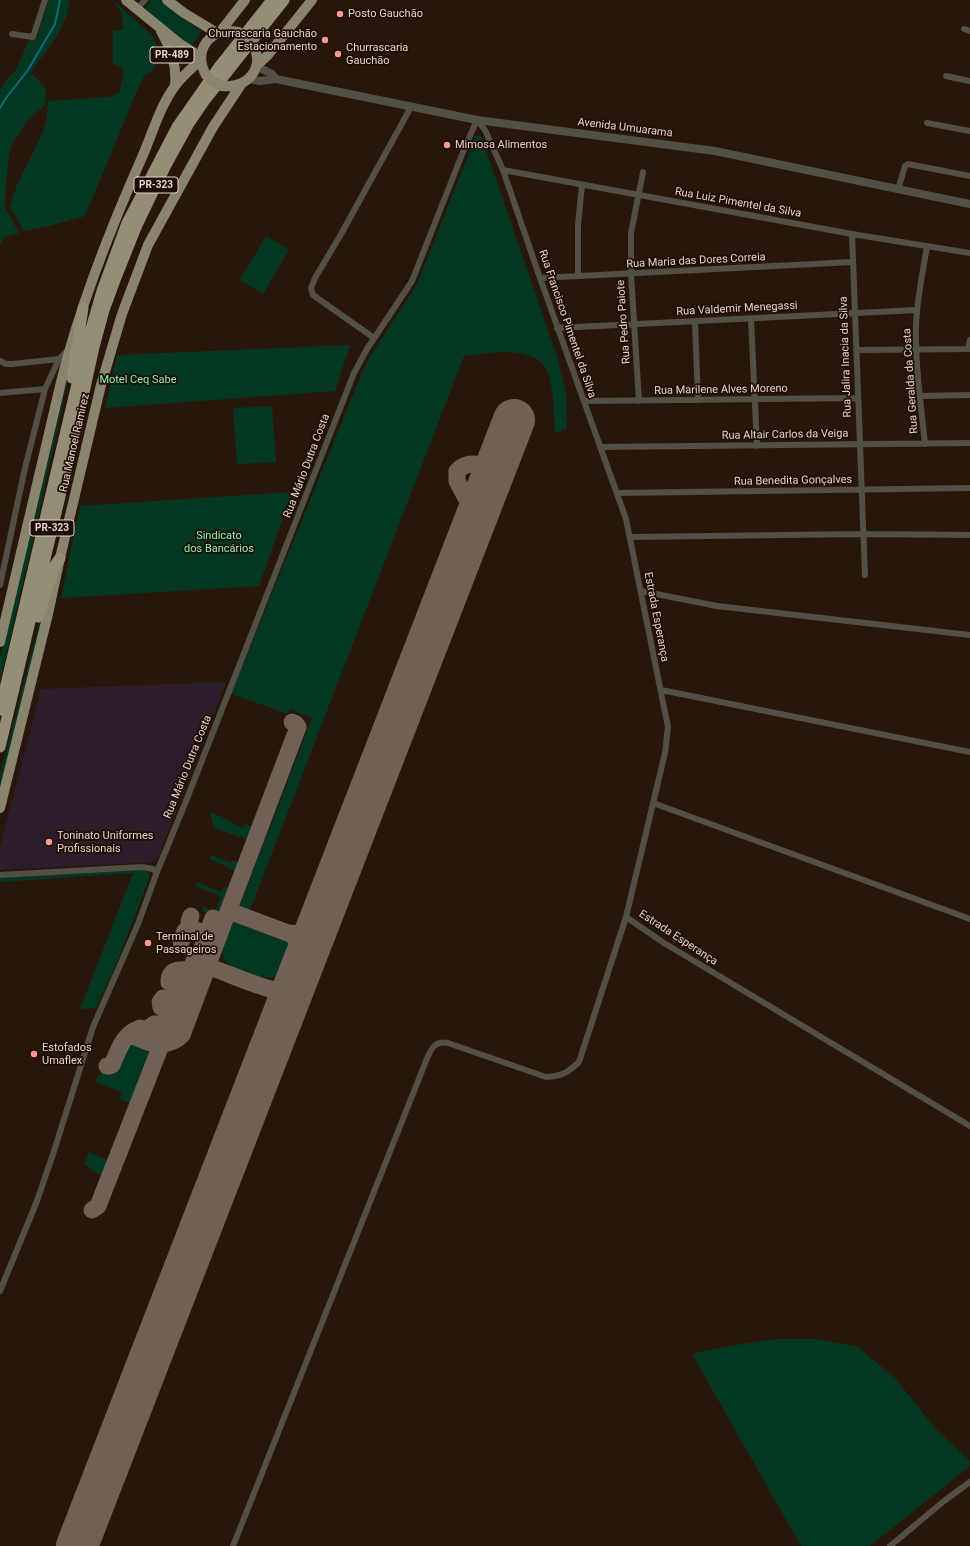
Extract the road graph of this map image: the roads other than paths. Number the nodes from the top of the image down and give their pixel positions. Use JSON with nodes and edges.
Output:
{"nodes":[{"id":1,"x":45,"y":0,"type":"edge"},
{"id":2,"x":126,"y":0,"type":"edge"},
{"id":3,"x":144,"y":0,"type":"edge"},
{"id":4,"x":167,"y":0,"type":"edge"},
{"id":5,"x":245,"y":0,"type":"edge"},
{"id":6,"x":272,"y":0,"type":"edge"},
{"id":7,"x":284,"y":0,"type":"edge"},
{"id":8,"x":312,"y":0,"type":"edge"},
{"id":9,"x":136,"y":9,"type":"junction"},
{"id":10,"x":159,"y":27,"type":"junction"},
{"id":11,"x":218,"y":33,"type":"junction"},
{"id":12,"x":12,"y":34,"type":"dead end"},
{"id":13,"x":201,"y":59,"type":"junction"},
{"id":14,"x":256,"y":65,"type":"junction"},
{"id":15,"x":946,"y":76,"type":"dead end"},
{"id":16,"x":276,"y":79,"type":"junction"},
{"id":17,"x":246,"y":81,"type":"junction"},
{"id":18,"x":970,"y":81,"type":"edge"},
{"id":19,"x":175,"y":86,"type":"junction"},
{"id":20,"x":411,"y":107,"type":"junction"},
{"id":21,"x":477,"y":120,"type":"junction"},
{"id":22,"x":927,"y":123,"type":"dead end"},
{"id":23,"x":970,"y":131,"type":"edge"},
{"id":24,"x":503,"y":170,"type":"junction"},
{"id":25,"x":644,"y":172,"type":"dead end"},
{"id":26,"x":970,"y":176,"type":"edge"},
{"id":27,"x":582,"y":185,"type":"junction"},
{"id":28,"x":898,"y":190,"type":"junction"},
{"id":29,"x":639,"y":195,"type":"junction"},
{"id":30,"x":970,"y":204,"type":"edge"},
{"id":31,"x":852,"y":234,"type":"junction"},
{"id":32,"x":927,"y":246,"type":"junction"},
{"id":33,"x":970,"y":253,"type":"edge"},
{"id":34,"x":852,"y":262,"type":"junction"},
{"id":35,"x":631,"y":274,"type":"junction"},
{"id":36,"x":578,"y":276,"type":"junction"},
{"id":37,"x":540,"y":278,"type":"junction"},
{"id":38,"x":83,"y":308,"type":"junction"},
{"id":39,"x":917,"y":310,"type":"junction"},
{"id":40,"x":854,"y":313,"type":"junction"},
{"id":41,"x":751,"y":319,"type":"junction"},
{"id":42,"x":695,"y":322,"type":"junction"},
{"id":43,"x":634,"y":325,"type":"junction"},
{"id":44,"x":557,"y":328,"type":"junction"},
{"id":45,"x":374,"y":338,"type":"junction"},
{"id":46,"x":970,"y":340,"type":"edge"},
{"id":47,"x":69,"y":348,"type":"junction"},
{"id":48,"x":917,"y":349,"type":"junction"},
{"id":49,"x":969,"y":349,"type":"edge"},
{"id":50,"x":856,"y":350,"type":"junction"},
{"id":51,"x":59,"y":359,"type":"junction"},
{"id":52,"x":0,"y":361,"type":"edge"},
{"id":53,"x":45,"y":389,"type":"junction"},
{"id":54,"x":0,"y":393,"type":"edge"},
{"id":55,"x":970,"y":395,"type":"edge"},
{"id":56,"x":920,"y":396,"type":"junction"},
{"id":57,"x":858,"y":398,"type":"junction"},
{"id":58,"x":755,"y":399,"type":"junction"},
{"id":59,"x":698,"y":400,"type":"junction"},
{"id":60,"x":584,"y":401,"type":"junction"},
{"id":61,"x":639,"y":401,"type":"junction"},
{"id":62,"x":71,"y":408,"type":"junction"},
{"id":63,"x":970,"y":443,"type":"edge"},
{"id":64,"x":860,"y":444,"type":"junction"},
{"id":65,"x":925,"y":444,"type":"junction"},
{"id":66,"x":757,"y":446,"type":"junction"},
{"id":67,"x":600,"y":447,"type":"junction"},
{"id":68,"x":970,"y":488,"type":"edge"},
{"id":69,"x":862,"y":490,"type":"junction"},
{"id":70,"x":616,"y":492,"type":"junction"},
{"id":71,"x":864,"y":534,"type":"junction"},
{"id":72,"x":970,"y":535,"type":"edge"},
{"id":73,"x":630,"y":537,"type":"junction"},
{"id":74,"x":60,"y":558,"type":"junction"},
{"id":75,"x":865,"y":575,"type":"dead end"},
{"id":76,"x":0,"y":585,"type":"edge"},
{"id":77,"x":642,"y":592,"type":"junction"},
{"id":78,"x":970,"y":635,"type":"edge"},
{"id":79,"x":0,"y":642,"type":"edge"},
{"id":80,"x":23,"y":651,"type":"junction"},
{"id":81,"x":661,"y":690,"type":"junction"},
{"id":82,"x":0,"y":710,"type":"edge"},
{"id":83,"x":0,"y":747,"type":"edge"},
{"id":84,"x":970,"y":752,"type":"edge"},
{"id":85,"x":653,"y":803,"type":"junction"},
{"id":86,"x":0,"y":808,"type":"edge"},
{"id":87,"x":157,"y":872,"type":"junction"},
{"id":88,"x":0,"y":875,"type":"edge"},
{"id":89,"x":626,"y":917,"type":"junction"},
{"id":90,"x":970,"y":919,"type":"edge"},
{"id":91,"x":970,"y":1126,"type":"edge"},
{"id":92,"x":0,"y":1291,"type":"edge"},
{"id":93,"x":970,"y":1482,"type":"edge"},
{"id":94,"x":233,"y":1546,"type":"edge"},
{"id":95,"x":890,"y":1546,"type":"edge"}],
"edges":[{"from":1,"to":12,"type":"street"},
{"from":2,"to":9,"type":"main road","number":"PR-489"},
{"from":3,"to":9,"type":"street"},
{"from":4,"to":11,"type":"main road"},
{"from":5,"to":11,"type":"main road"},
{"from":6,"to":62,"type":"highway","number":"PR-323"},
{"from":7,"to":80,"type":"highway","number":"PR-323"},
{"from":8,"to":14,"type":"main road"},
{"from":9,"to":10,"type":"main road","number":"PR-489"},
{"from":10,"to":13,"type":"main road","number":"PR-489"},
{"from":10,"to":19,"type":"main road","number":"PR-489"},
{"from":11,"to":13,"type":"main road","number":"PR-489"},
{"from":11,"to":14,"type":"main road","bridge":true},
{"from":13,"to":17,"type":"main road","number":"PR-489","bridge":true},
{"from":13,"to":19,"type":"main road"},
{"from":14,"to":16,"type":"street","name":"Avenida Umuarama"},
{"from":14,"to":17,"type":"main road"},
{"from":15,"to":18,"type":"street"},
{"from":16,"to":17,"type":"street","name":"Avenida Umuarama"},
{"from":16,"to":20,"type":"street","name":"Avenida Umuarama"},
{"from":17,"to":74,"type":"main road","name":"Rua Manoel Ramirez"},
{"from":19,"to":38,"type":"main road"},
{"from":20,"to":21,"type":"street","name":"Avenida Umuarama"},
{"from":20,"to":45,"type":"street"},
{"from":21,"to":24,"type":"street","name":"Rua Francisco Pimentel da Silva"},
{"from":21,"to":28,"type":"street","name":"Avenida Umuarama"},
{"from":21,"to":45,"type":"street","name":"Rua Mário Dutra Costa"},
{"from":22,"to":23,"type":"street"},
{"from":24,"to":27,"type":"street","name":"Rua Luiz Pimentel da Silva"},
{"from":24,"to":37,"type":"street","name":"Rua Francisco Pimentel da Silva"},
{"from":25,"to":29,"type":"street","name":"Rua Pedro Paiote"},
{"from":26,"to":28,"type":"street"},
{"from":27,"to":29,"type":"street","name":"Rua Luiz Pimentel da Silva"},
{"from":27,"to":36,"type":"street"},
{"from":28,"to":30,"type":"street","name":"Avenida Umuarama"},
{"from":29,"to":31,"type":"street","name":"Rua Luiz Pimentel da Silva"},
{"from":29,"to":35,"type":"street","name":"Rua Pedro Paiote"},
{"from":31,"to":32,"type":"street","name":"Rua Luiz Pimentel da Silva"},
{"from":31,"to":34,"type":"street","name":"Rua Jalira Inacia da Silva"},
{"from":32,"to":33,"type":"street","name":"Rua Luiz Pimentel da Silva"},
{"from":32,"to":39,"type":"street","name":"Rua Geralda da Costa"},
{"from":34,"to":35,"type":"street","name":"Rua Maria das Dores Correia"},
{"from":34,"to":40,"type":"street","name":"Rua Jalira Inacia da Silva"},
{"from":35,"to":36,"type":"street","name":"Rua Maria das Dores Correia"},
{"from":35,"to":43,"type":"street","name":"Rua Pedro Paiote"},
{"from":36,"to":37,"type":"street","name":"Rua Maria das Dores Correia"},
{"from":37,"to":44,"type":"street","name":"Rua Francisco Pimentel da Silva"},
{"from":38,"to":47,"type":"main road"},
{"from":38,"to":62,"type":"highway"},
{"from":39,"to":40,"type":"street","name":"Rua Valdemir Menegassi"},
{"from":39,"to":48,"type":"street","name":"Rua Geralda da Costa"},
{"from":40,"to":41,"type":"street","name":"Rua Valdemir Menegassi"},
{"from":40,"to":50,"type":"street","name":"Rua Jalira Inacia da Silva"},
{"from":41,"to":42,"type":"street","name":"Rua Valdemir Menegassi"},
{"from":41,"to":58,"type":"street"},
{"from":42,"to":43,"type":"street","name":"Rua Valdemir Menegassi"},
{"from":42,"to":59,"type":"street"},
{"from":43,"to":44,"type":"street","name":"Rua Valdemir Menegassi"},
{"from":43,"to":61,"type":"street","name":"Rua Pedro Paiote"},
{"from":44,"to":60,"type":"street","name":"Rua Francisco Pimentel da Silva"},
{"from":45,"to":87,"type":"street","name":"Rua Mário Dutra Costa"},
{"from":46,"to":49,"type":"street"},
{"from":47,"to":51,"type":"street"},
{"from":47,"to":79,"type":"main road"},
{"from":48,"to":49,"type":"street"},
{"from":48,"to":50,"type":"street"},
{"from":48,"to":56,"type":"street","name":"Rua Geralda da Costa"},
{"from":50,"to":57,"type":"street","name":"Rua Jalira Inacia da Silva"},
{"from":51,"to":52,"type":"street"},
{"from":51,"to":53,"type":"street"},
{"from":53,"to":54,"type":"street"},
{"from":53,"to":76,"type":"street"},
{"from":55,"to":56,"type":"street"},
{"from":56,"to":65,"type":"street","name":"Rua Geralda da Costa"},
{"from":57,"to":58,"type":"street","name":"Rua Marilene Alves Moreno"},
{"from":57,"to":64,"type":"street","name":"Rua Jalira Inacia da Silva"},
{"from":58,"to":59,"type":"street","name":"Rua Marilene Alves Moreno"},
{"from":58,"to":66,"type":"street"},
{"from":59,"to":61,"type":"street","name":"Rua Marilene Alves Moreno"},
{"from":60,"to":61,"type":"street","name":"Rua Marilene Alves Moreno"},
{"from":60,"to":67,"type":"street","name":"Rua Francisco Pimentel da Silva"},
{"from":62,"to":82,"type":"highway","number":"PR-323"},
{"from":63,"to":65,"type":"street","name":"Rua Altair Carlos da Veiga"},
{"from":64,"to":65,"type":"street","name":"Rua Altair Carlos da Veiga"},
{"from":64,"to":66,"type":"street","name":"Rua Altair Carlos da Veiga"},
{"from":64,"to":69,"type":"street","name":"Rua Jalira Inacia da Silva"},
{"from":66,"to":67,"type":"street","name":"Rua Altair Carlos da Veiga"},
{"from":67,"to":70,"type":"street","name":"Rua Francisco Pimentel da Silva"},
{"from":68,"to":69,"type":"street","name":"Rua Benedita Gonçalves"},
{"from":69,"to":70,"type":"street","name":"Rua Benedita Gonçalves"},
{"from":69,"to":71,"type":"street","name":"Rua Jalira Inacia da Silva"},
{"from":70,"to":73,"type":"street","name":"Rua Francisco Pimentel da Silva"},
{"from":71,"to":72,"type":"street"},
{"from":71,"to":73,"type":"street"},
{"from":71,"to":75,"type":"street","name":"Rua Jalira Inacia da Silva"},
{"from":73,"to":77,"type":"street","name":"Estrada Esperança"},
{"from":74,"to":80,"type":"highway"},
{"from":74,"to":86,"type":"main road","name":"Rua Manoel Ramirez"},
{"from":77,"to":78,"type":"street"},
{"from":77,"to":81,"type":"street","name":"Estrada Esperança"},
{"from":80,"to":83,"type":"highway","number":"PR-323"},
{"from":81,"to":84,"type":"street"},
{"from":81,"to":85,"type":"street","name":"Estrada Esperança"},
{"from":85,"to":89,"type":"street","name":"Estrada Esperança"},
{"from":85,"to":90,"type":"street"},
{"from":87,"to":88,"type":"street"},
{"from":87,"to":92,"type":"street","name":"Rua Mário Dutra Costa"},
{"from":89,"to":91,"type":"street","name":"Estrada Esperança"},
{"from":89,"to":94,"type":"street"},
{"from":93,"to":95,"type":"street"}]}
